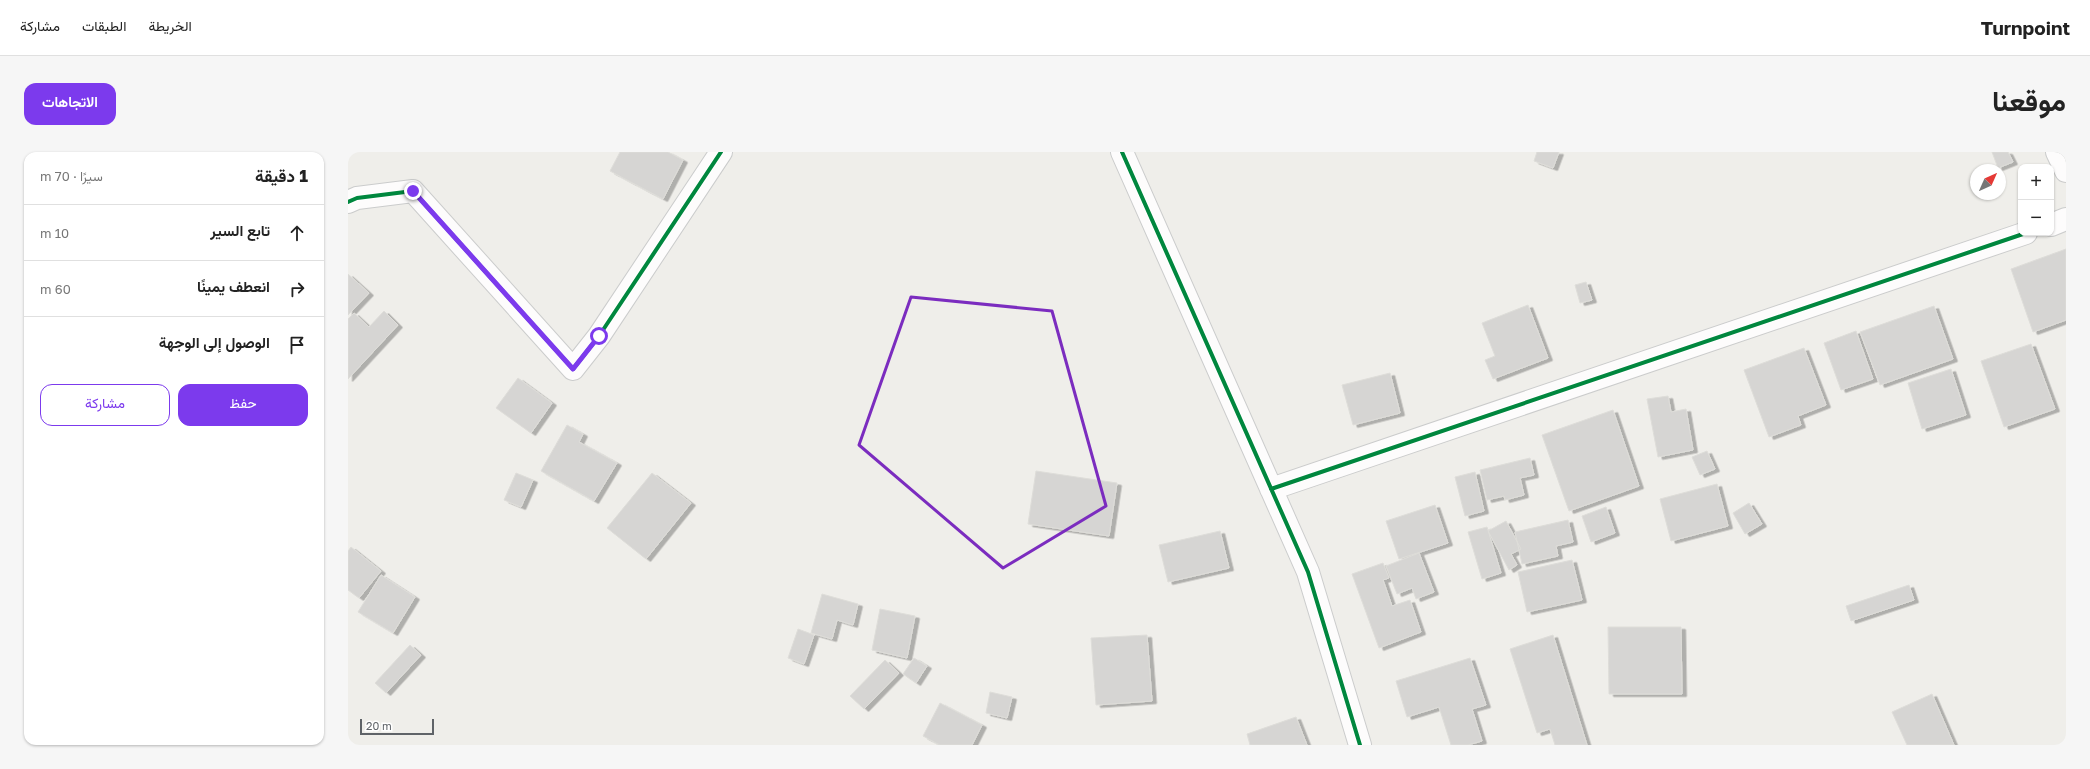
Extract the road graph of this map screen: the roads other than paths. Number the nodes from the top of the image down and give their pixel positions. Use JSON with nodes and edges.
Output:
{"nodes":[{"id":1,"x":721,"y":152,"type":"edge"},
{"id":2,"x":1122,"y":152,"type":"edge"},
{"id":3,"x":2057,"y":152,"type":"edge"},
{"id":4,"x":2066,"y":171,"type":"edge"},
{"id":5,"x":348,"y":202,"type":"edge"},
{"id":6,"x":2066,"y":220,"type":"edge"},
{"id":7,"x":2054,"y":224,"type":"edge"},
{"id":8,"x":2018,"y":236,"type":"edge"},
{"id":9,"x":1272,"y":489,"type":"junction"},
{"id":10,"x":1360,"y":745,"type":"edge"}],
"edges":[{"from":1,"to":5,"type":"street"},
{"from":2,"to":9,"type":"street"},
{"from":3,"to":4,"type":"street"},
{"from":6,"to":7,"type":"street"},
{"from":8,"to":9,"type":"street"},
{"from":9,"to":10,"type":"street"}]}
